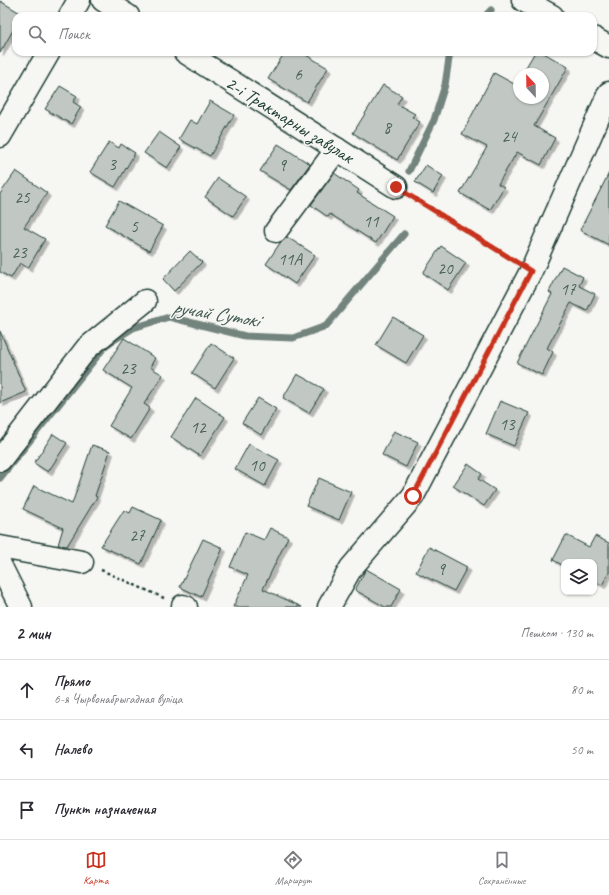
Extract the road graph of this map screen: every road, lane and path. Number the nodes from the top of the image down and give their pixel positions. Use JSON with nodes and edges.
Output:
{"nodes":[{"id":1,"x":79,"y":0,"type":"edge"},
{"id":2,"x":103,"y":0,"type":"edge"},
{"id":3,"x":523,"y":0,"type":"edge"},
{"id":4,"x":72,"y":12,"type":"edge"},
{"id":5,"x":122,"y":12,"type":"edge"},
{"id":6,"x":545,"y":12,"type":"edge"},
{"id":7,"x":597,"y":40,"type":"edge"},
{"id":8,"x":609,"y":47,"type":"edge"},
{"id":9,"x":47,"y":56,"type":"edge"},
{"id":10,"x":190,"y":56,"type":"edge"},
{"id":11,"x":609,"y":93,"type":"edge"},
{"id":12,"x":0,"y":136,"type":"edge"},
{"id":13,"x":337,"y":149,"type":"junction"},
{"id":14,"x":396,"y":187,"type":"joint"},
{"id":15,"x":276,"y":231,"type":"dead end"},
{"id":16,"x":531,"y":271,"type":"junction"},
{"id":17,"x":145,"y":301,"type":"dead end"},
{"id":18,"x":0,"y":460,"type":"edge"},
{"id":19,"x":0,"y":547,"type":"edge"},
{"id":20,"x":82,"y":562,"type":"joint"},
{"id":21,"x":0,"y":565,"type":"edge"},
{"id":22,"x":185,"y":606,"type":"edge"},
{"id":23,"x":21,"y":607,"type":"edge"},
{"id":24,"x":328,"y":607,"type":"edge"}],
"edges":[{"from":1,"to":4,"type":"street"},
{"from":2,"to":5,"type":"street"},
{"from":3,"to":6,"type":"street"},
{"from":7,"to":8,"type":"street"},
{"from":9,"to":12,"type":"street"},
{"from":10,"to":13,"type":"street","name":"2-і Трактарны завулак"},
{"from":11,"to":16,"type":"street"},
{"from":13,"to":14,"type":"street","name":"2-і Трактарны завулак"},
{"from":13,"to":15,"type":"street"},
{"from":14,"to":16,"type":"path"},
{"from":16,"to":24,"type":"street"},
{"from":17,"to":18,"type":"street"},
{"from":19,"to":20,"type":"street"},
{"from":20,"to":22,"type":"path"},
{"from":21,"to":23,"type":"street"}]}
